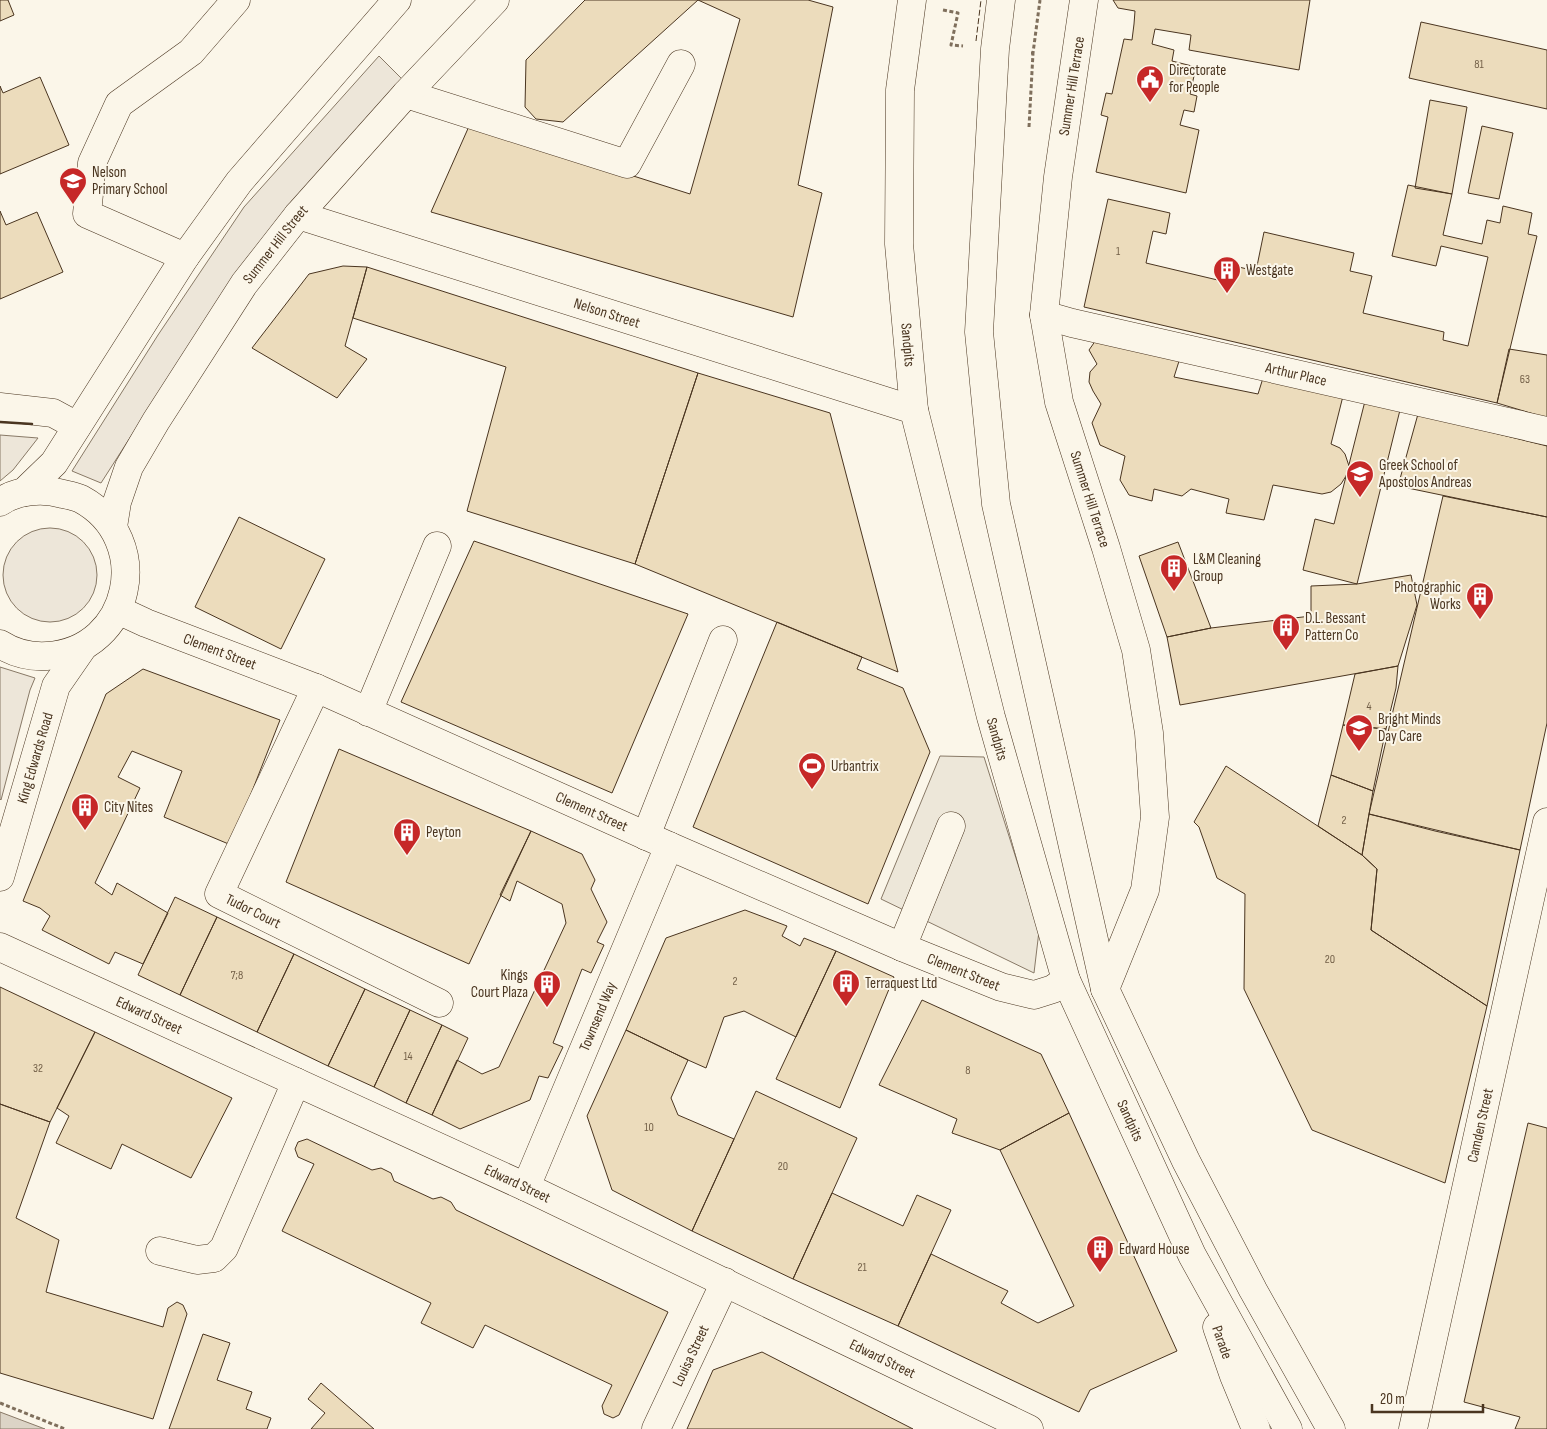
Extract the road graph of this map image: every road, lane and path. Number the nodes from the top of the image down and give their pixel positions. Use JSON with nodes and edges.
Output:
{"nodes":[{"id":1,"x":236,"y":0,"type":"edge"},
{"id":2,"x":495,"y":0,"type":"edge"},
{"id":3,"x":912,"y":0,"type":"edge"},
{"id":4,"x":1001,"y":0,"type":"edge"},
{"id":5,"x":1084,"y":0,"type":"edge"},
{"id":6,"x":394,"y":1,"type":"edge"},
{"id":7,"x":681,"y":64,"type":"dead end"},
{"id":8,"x":406,"y":94,"type":"junction"},
{"id":9,"x":298,"y":215,"type":"junction"},
{"id":10,"x":185,"y":257,"type":"junction"},
{"id":11,"x":1044,"y":315,"type":"junction"},
{"id":12,"x":0,"y":407,"type":"edge"},
{"id":13,"x":914,"y":410,"type":"junction"},
{"id":14,"x":77,"y":426,"type":"junction"},
{"id":15,"x":1547,"y":431,"type":"edge"},
{"id":16,"x":12,"y":497,"type":"edge"},
{"id":17,"x":113,"y":527,"type":"junction"},
{"id":18,"x":437,"y":546,"type":"dead end"},
{"id":19,"x":118,"y":610,"type":"junction"},
{"id":20,"x":723,"y":640,"type":"dead end"},
{"id":21,"x":0,"y":644,"type":"edge"},
{"id":22,"x":83,"y":647,"type":"junction"},
{"id":23,"x":316,"y":688,"type":"junction"},
{"id":24,"x":368,"y":712,"type":"junction"},
{"id":25,"x":951,"y":826,"type":"dead end"},
{"id":26,"x":1545,"y":839,"type":"edge"},
{"id":27,"x":658,"y":841,"type":"junction"},
{"id":28,"x":0,"y":877,"type":"edge"},
{"id":29,"x":0,"y":947,"type":"edge"},
{"id":30,"x":902,"y":947,"type":"junction"},
{"id":31,"x":1066,"y":980,"type":"junction"},
{"id":32,"x":1105,"y":989,"type":"junction"},
{"id":33,"x":439,"y":1003,"type":"dead end"},
{"id":34,"x":296,"y":1082,"type":"junction"},
{"id":35,"x":526,"y":1187,"type":"junction"},
{"id":36,"x":160,"y":1251,"type":"dead end"},
{"id":37,"x":1192,"y":1255,"type":"junction"},
{"id":38,"x":725,"y":1282,"type":"junction"},
{"id":39,"x":0,"y":1403,"type":"edge"},
{"id":40,"x":65,"y":1429,"type":"edge"},
{"id":41,"x":656,"y":1429,"type":"edge"},
{"id":42,"x":1030,"y":1429,"type":"edge"},
{"id":43,"x":1256,"y":1429,"type":"edge"},
{"id":44,"x":1288,"y":1429,"type":"edge"},
{"id":45,"x":1331,"y":1429,"type":"edge"},
{"id":46,"x":1413,"y":1429,"type":"edge"}],
"edges":[{"from":1,"to":10,"type":"street"},
{"from":2,"to":8,"type":"street","name":"Summer Hill Street"},
{"from":3,"to":13,"type":"street","name":"Sandpits"},
{"from":4,"to":32,"type":"street"},
{"from":5,"to":11,"type":"street","name":"Summer Hill Terrace"},
{"from":6,"to":10,"type":"street"},
{"from":7,"to":8,"type":"street"},
{"from":8,"to":9,"type":"street","name":"Summer Hill Street"},
{"from":9,"to":13,"type":"street","name":"Nelson Street"},
{"from":9,"to":17,"type":"street","name":"Summer Hill Street"},
{"from":10,"to":14,"type":"street"},
{"from":11,"to":15,"type":"street","name":"Arthur Place"},
{"from":11,"to":32,"type":"street","name":"Summer Hill Terrace"},
{"from":12,"to":14,"type":"street"},
{"from":13,"to":31,"type":"street","name":"Sandpits"},
{"from":14,"to":16,"type":"street"},
{"from":16,"to":17,"type":"street"},
{"from":17,"to":19,"type":"street"},
{"from":18,"to":24,"type":"street"},
{"from":19,"to":22,"type":"street"},
{"from":19,"to":23,"type":"street","name":"Clement Street"},
{"from":20,"to":27,"type":"street","name":"Townsend Way"},
{"from":21,"to":22,"type":"street"},
{"from":22,"to":28,"type":"street","name":"King Edwards Road"},
{"from":23,"to":24,"type":"street","name":"Clement Street"},
{"from":23,"to":33,"type":"street","name":"Tudor Court"},
{"from":24,"to":27,"type":"street","name":"Clement Street"},
{"from":25,"to":30,"type":"street"},
{"from":26,"to":46,"type":"street","name":"Camden Street"},
{"from":27,"to":30,"type":"street","name":"Clement Street"},
{"from":27,"to":35,"type":"street","name":"Townsend Way"},
{"from":29,"to":34,"type":"street","name":"Edward Street"},
{"from":30,"to":31,"type":"street","name":"Clement Street"},
{"from":31,"to":37,"type":"street","name":"Sandpits"},
{"from":32,"to":45,"type":"street"},
{"from":34,"to":35,"type":"street","name":"Edward Street"},
{"from":34,"to":36,"type":"street"},
{"from":35,"to":38,"type":"street","name":"Edward Street"},
{"from":37,"to":43,"type":"street","name":"Parade"},
{"from":37,"to":44,"type":"street","name":"Sandpits"},
{"from":38,"to":41,"type":"street","name":"Louisa Street"},
{"from":38,"to":42,"type":"street","name":"Edward Street"},
{"from":39,"to":40,"type":"path"}]}
